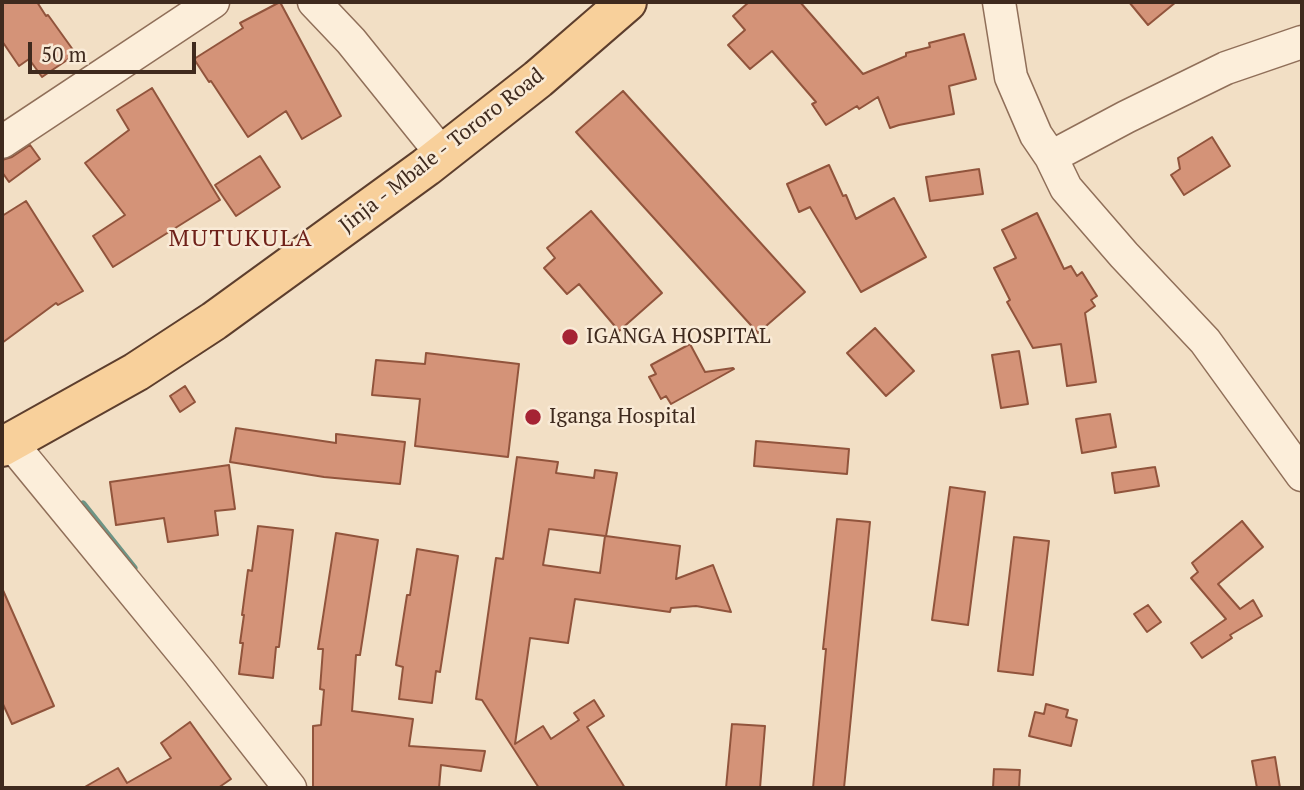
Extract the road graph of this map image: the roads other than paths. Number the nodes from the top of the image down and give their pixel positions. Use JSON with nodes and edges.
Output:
{"nodes":[{"id":1,"x":213,"y":2,"type":"edge"},
{"id":2,"x":314,"y":2,"type":"edge"},
{"id":3,"x":626,"y":2,"type":"edge"},
{"id":4,"x":999,"y":2,"type":"edge"},
{"id":5,"x":1302,"y":42,"type":"edge"},
{"id":6,"x":2,"y":142,"type":"edge"},
{"id":7,"x":442,"y":154,"type":"junction"},
{"id":8,"x":1051,"y":157,"type":"junction"},
{"id":9,"x":6,"y":445,"type":"edge"},
{"id":10,"x":1302,"y":475,"type":"edge"},
{"id":11,"x":290,"y":788,"type":"edge"}],
"edges":[{"from":1,"to":6,"type":"street"},
{"from":2,"to":7,"type":"street"},
{"from":3,"to":7,"type":"main road","name":"Jinja - Mbale - Tororo Road"},
{"from":4,"to":8,"type":"street"},
{"from":5,"to":8,"type":"street"},
{"from":7,"to":9,"type":"main road","name":"Jinja - Mbale - Tororo Road"},
{"from":8,"to":10,"type":"street"},
{"from":9,"to":11,"type":"street"}]}
